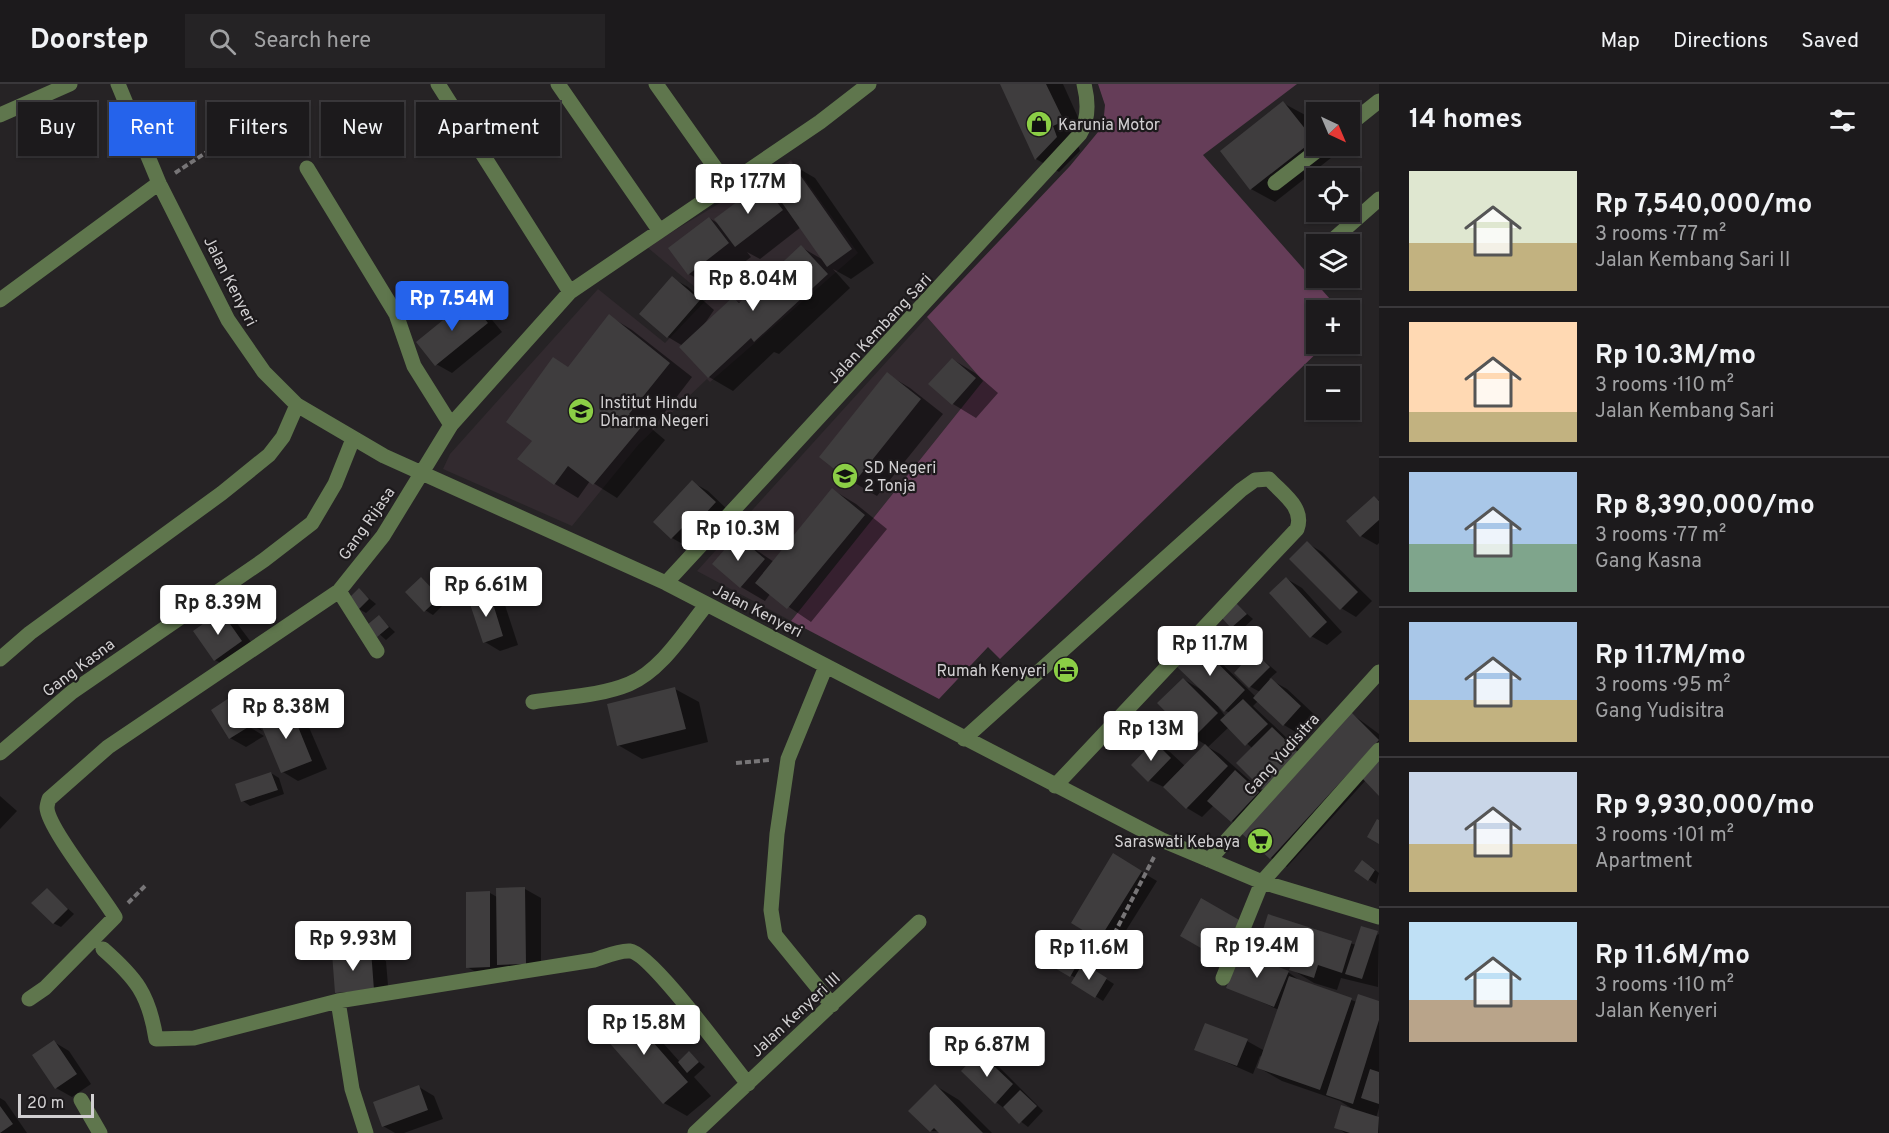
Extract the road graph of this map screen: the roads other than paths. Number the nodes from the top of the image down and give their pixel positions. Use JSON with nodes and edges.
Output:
{"nodes":[{"id":1,"x":70,"y":84,"type":"edge"},
{"id":2,"x":118,"y":84,"type":"edge"},
{"id":3,"x":438,"y":84,"type":"edge"},
{"id":4,"x":558,"y":84,"type":"edge"},
{"id":5,"x":656,"y":84,"type":"edge"},
{"id":6,"x":869,"y":84,"type":"edge"},
{"id":7,"x":1083,"y":84,"type":"edge"},
{"id":8,"x":1379,"y":101,"type":"edge"},
{"id":9,"x":0,"y":115,"type":"edge"},
{"id":10,"x":1360,"y":116,"type":"edge"},
{"id":11,"x":1310,"y":156,"type":"edge"},
{"id":12,"x":307,"y":168,"type":"dead end"},
{"id":13,"x":159,"y":183,"type":"junction"},
{"id":14,"x":726,"y":183,"type":"junction"},
{"id":15,"x":1275,"y":183,"type":"dead end"},
{"id":16,"x":1379,"y":199,"type":"edge"},
{"id":17,"x":659,"y":230,"type":"junction"},
{"id":18,"x":1339,"y":234,"type":"edge"},
{"id":19,"x":570,"y":292,"type":"junction"},
{"id":20,"x":0,"y":300,"type":"edge"},
{"id":21,"x":297,"y":405,"type":"junction"},
{"id":22,"x":451,"y":425,"type":"junction"},
{"id":23,"x":353,"y":439,"type":"junction"},
{"id":24,"x":421,"y":473,"type":"junction"},
{"id":25,"x":666,"y":583,"type":"junction"},
{"id":26,"x":339,"y":591,"type":"junction"},
{"id":27,"x":707,"y":604,"type":"junction"},
{"id":28,"x":376,"y":651,"type":"dead end"},
{"id":29,"x":0,"y":659,"type":"edge"},
{"id":30,"x":826,"y":666,"type":"junction"},
{"id":31,"x":1379,"y":672,"type":"edge"},
{"id":32,"x":533,"y":702,"type":"dead end"},
{"id":33,"x":964,"y":739,"type":"junction"},
{"id":34,"x":1379,"y":750,"type":"edge"},
{"id":35,"x":0,"y":753,"type":"edge"},
{"id":36,"x":1055,"y":786,"type":"junction"},
{"id":37,"x":1209,"y":860,"type":"junction"},
{"id":38,"x":1262,"y":882,"type":"junction"},
{"id":39,"x":1379,"y":917,"type":"edge"},
{"id":40,"x":920,"y":922,"type":"dead end"},
{"id":41,"x":103,"y":949,"type":"dead end"},
{"id":42,"x":1223,"y":978,"type":"dead end"},
{"id":43,"x":29,"y":999,"type":"dead end"},
{"id":44,"x":338,"y":1000,"type":"junction"},
{"id":45,"x":832,"y":1005,"type":"junction"},
{"id":46,"x":748,"y":1084,"type":"junction"},
{"id":47,"x":81,"y":1100,"type":"dead end"},
{"id":48,"x":100,"y":1133,"type":"edge"},
{"id":49,"x":366,"y":1133,"type":"edge"},
{"id":50,"x":696,"y":1133,"type":"edge"}],
"edges":[{"from":1,"to":9,"type":"street"},
{"from":2,"to":13,"type":"street","name":"Jalan Kenyeri"},
{"from":3,"to":19,"type":"street"},
{"from":4,"to":17,"type":"street"},
{"from":5,"to":14,"type":"street"},
{"from":6,"to":14,"type":"street","name":"Gang Rijasa"},
{"from":7,"to":25,"type":"street","name":"Jalan Kembang Sari"},
{"from":8,"to":10,"type":"street"},
{"from":11,"to":15,"type":"street"},
{"from":12,"to":22,"type":"street"},
{"from":13,"to":20,"type":"street"},
{"from":13,"to":21,"type":"street","name":"Jalan Kenyeri"},
{"from":14,"to":17,"type":"street","name":"Gang Rijasa"},
{"from":16,"to":18,"type":"street"},
{"from":17,"to":19,"type":"street","name":"Gang Rijasa"},
{"from":19,"to":22,"type":"street","name":"Gang Rijasa"},
{"from":21,"to":23,"type":"street","name":"Jalan Kenyeri"},
{"from":21,"to":29,"type":"street"},
{"from":22,"to":24,"type":"street","name":"Gang Rijasa"},
{"from":23,"to":24,"type":"street","name":"Jalan Kenyeri"},
{"from":23,"to":35,"type":"street","name":"Gang Kasna"},
{"from":24,"to":25,"type":"street","name":"Jalan Kenyeri"},
{"from":24,"to":26,"type":"street","name":"Gang Rijasa"},
{"from":25,"to":27,"type":"street","name":"Jalan Kenyeri"},
{"from":26,"to":28,"type":"street"},
{"from":26,"to":43,"type":"street","name":"Gang Rijasa"},
{"from":27,"to":30,"type":"street","name":"Jalan Kenyeri"},
{"from":27,"to":32,"type":"street"},
{"from":30,"to":33,"type":"street","name":"Jalan Kenyeri"},
{"from":30,"to":45,"type":"street"},
{"from":31,"to":37,"type":"street","name":"Gang Yudisitra"},
{"from":33,"to":36,"type":"street","name":"Jalan Kenyeri"},
{"from":33,"to":36,"type":"street"},
{"from":34,"to":38,"type":"street"},
{"from":36,"to":37,"type":"street","name":"Jalan Kenyeri"},
{"from":37,"to":38,"type":"street","name":"Jalan Kenyeri"},
{"from":38,"to":39,"type":"street","name":"Jalan Kenyeri"},
{"from":38,"to":42,"type":"street"},
{"from":40,"to":45,"type":"street","name":"Jalan Kenyeri III"},
{"from":41,"to":44,"type":"street"},
{"from":44,"to":46,"type":"street"},
{"from":44,"to":49,"type":"street"},
{"from":45,"to":46,"type":"street","name":"Jalan Kenyeri III"},
{"from":46,"to":50,"type":"street","name":"Jalan Kenyeri III"},
{"from":47,"to":48,"type":"street"}]}
